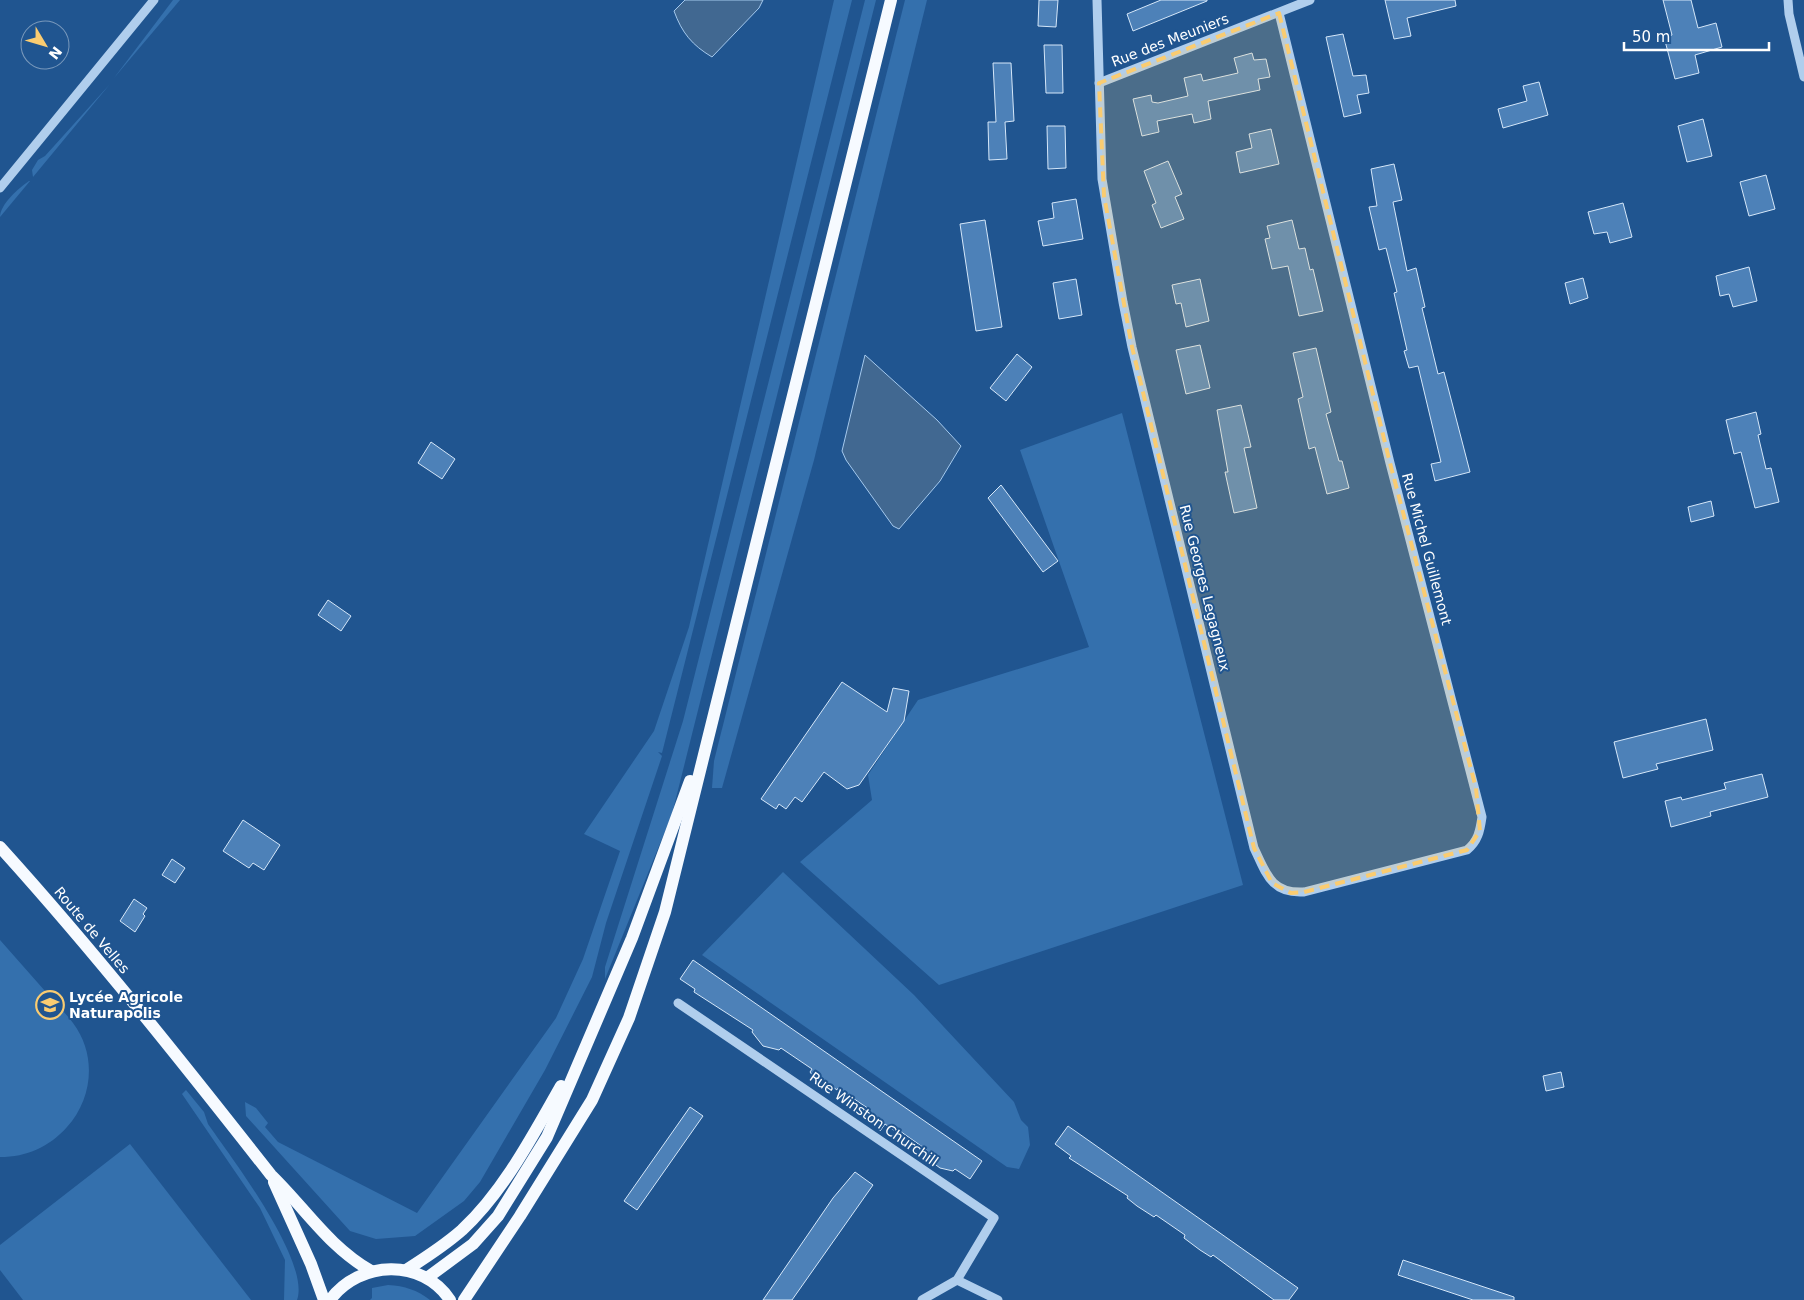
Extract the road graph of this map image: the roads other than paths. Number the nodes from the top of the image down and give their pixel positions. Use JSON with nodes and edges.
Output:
{"nodes":[{"id":1,"x":154,"y":0,"type":"edge"},
{"id":2,"x":891,"y":0,"type":"edge"},
{"id":3,"x":1097,"y":0,"type":"edge"},
{"id":4,"x":1310,"y":0,"type":"edge"},
{"id":5,"x":1788,"y":0,"type":"edge"},
{"id":6,"x":1280,"y":13,"type":"junction"},
{"id":7,"x":1804,"y":77,"type":"edge"},
{"id":8,"x":1099,"y":83,"type":"junction"},
{"id":9,"x":1102,"y":179,"type":"joint"},
{"id":10,"x":0,"y":188,"type":"edge"},
{"id":11,"x":708,"y":732,"type":"junction"},
{"id":12,"x":0,"y":846,"type":"edge"},
{"id":13,"x":1386,"y":872,"type":"joint"},
{"id":14,"x":678,"y":1003,"type":"dead end"},
{"id":15,"x":593,"y":1032,"type":"junction"},
{"id":16,"x":271,"y":1175,"type":"junction"},
{"id":17,"x":406,"y":1270,"type":"junction"},
{"id":18,"x":371,"y":1271,"type":"junction"},
{"id":19,"x":427,"y":1278,"type":"junction"},
{"id":20,"x":957,"y":1280,"type":"junction"},
{"id":21,"x":324,"y":1300,"type":"edge"},
{"id":22,"x":330,"y":1300,"type":"edge"},
{"id":23,"x":450,"y":1300,"type":"edge"},
{"id":24,"x":464,"y":1300,"type":"edge"},
{"id":25,"x":922,"y":1300,"type":"edge"},
{"id":26,"x":998,"y":1300,"type":"edge"}],
"edges":[{"from":1,"to":10,"type":"street"},
{"from":2,"to":11,"type":"main road"},
{"from":3,"to":8,"type":"street","name":"Rue des Meuniers"},
{"from":4,"to":6,"type":"street","name":"Rue des Meuniers"},
{"from":5,"to":7,"type":"street"},
{"from":6,"to":8,"type":"street","name":"Rue des Meuniers"},
{"from":6,"to":13,"type":"street","name":"Rue Michel Guillemont"},
{"from":8,"to":9,"type":"street","name":"Rue des Meuniers"},
{"from":9,"to":13,"type":"street","name":"Rue Georges Legagneux"},
{"from":11,"to":15,"type":"main road"},
{"from":11,"to":24,"type":"main road"},
{"from":12,"to":16,"type":"main road","name":"Route de Velles"},
{"from":14,"to":20,"type":"street","name":"Rue Winston Churchill"},
{"from":15,"to":17,"type":"main road"},
{"from":15,"to":19,"type":"main road"},
{"from":16,"to":18,"type":"main road","name":"Route de Velles"},
{"from":16,"to":21,"type":"main road","name":"Route de Velles"},
{"from":17,"to":18,"type":"main road"},
{"from":17,"to":19,"type":"main road"},
{"from":18,"to":22,"type":"main road"},
{"from":19,"to":23,"type":"main road"},
{"from":20,"to":25,"type":"street","name":"Rue Winston Churchill"},
{"from":20,"to":26,"type":"street"}]}
